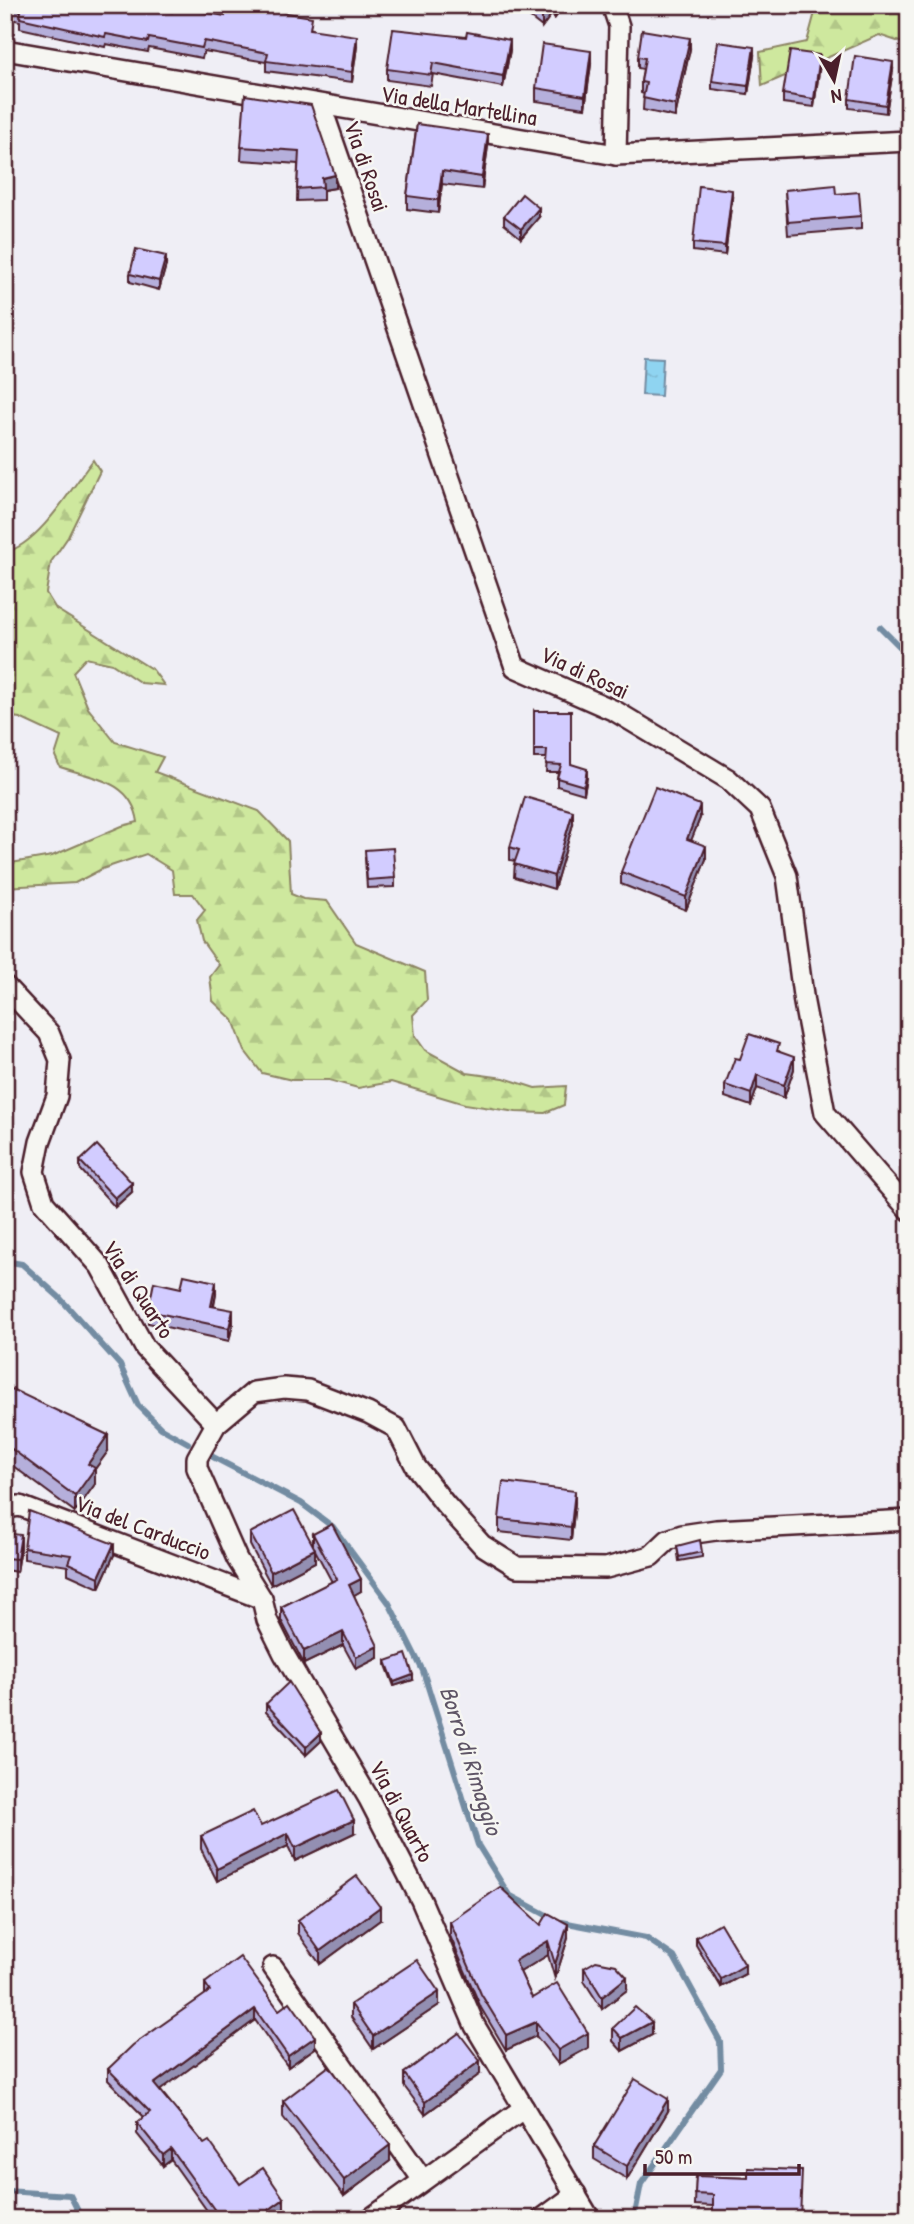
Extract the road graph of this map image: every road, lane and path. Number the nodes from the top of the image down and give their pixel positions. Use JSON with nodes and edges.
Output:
{"nodes":[{"id":1,"x":612,"y":5,"type":"edge"},
{"id":2,"x":5,"y":50,"type":"edge"},
{"id":3,"x":320,"y":106,"type":"junction"},
{"id":4,"x":909,"y":141,"type":"edge"},
{"id":5,"x":616,"y":156,"type":"junction"},
{"id":6,"x":5,"y":986,"type":"edge"},
{"id":7,"x":909,"y":1210,"type":"edge"},
{"id":8,"x":216,"y":1424,"type":"junction"},
{"id":9,"x":5,"y":1508,"type":"edge"},
{"id":10,"x":909,"y":1520,"type":"edge"},
{"id":11,"x":262,"y":1599,"type":"junction"},
{"id":12,"x":274,"y":1967,"type":"dead end"},
{"id":13,"x":524,"y":2108,"type":"junction"},
{"id":14,"x":424,"y":2180,"type":"junction"},
{"id":15,"x":576,"y":2194,"type":"junction"},
{"id":16,"x":370,"y":2219,"type":"edge"},
{"id":17,"x":542,"y":2219,"type":"edge"},
{"id":18,"x":590,"y":2219,"type":"edge"}],
"edges":[{"from":1,"to":5,"type":"street"},
{"from":2,"to":3,"type":"street","name":"Via della Martellina"},
{"from":3,"to":5,"type":"street","name":"Via della Martellina"},
{"from":3,"to":7,"type":"street","name":"Via di Rosai"},
{"from":4,"to":5,"type":"street","name":"Via della Martellina"},
{"from":6,"to":8,"type":"street","name":"Via di Quarto"},
{"from":8,"to":10,"type":"street","name":"Via di Quarto"},
{"from":8,"to":11,"type":"street","name":"Via di Quarto"},
{"from":9,"to":11,"type":"street","name":"Via del Carduccio"},
{"from":11,"to":13,"type":"street","name":"Via di Quarto"},
{"from":12,"to":14,"type":"street"},
{"from":13,"to":14,"type":"street"},
{"from":13,"to":15,"type":"street","name":"Via di Quarto"},
{"from":14,"to":16,"type":"street"},
{"from":15,"to":17,"type":"street"},
{"from":15,"to":18,"type":"street","name":"Via di Quarto"}]}
